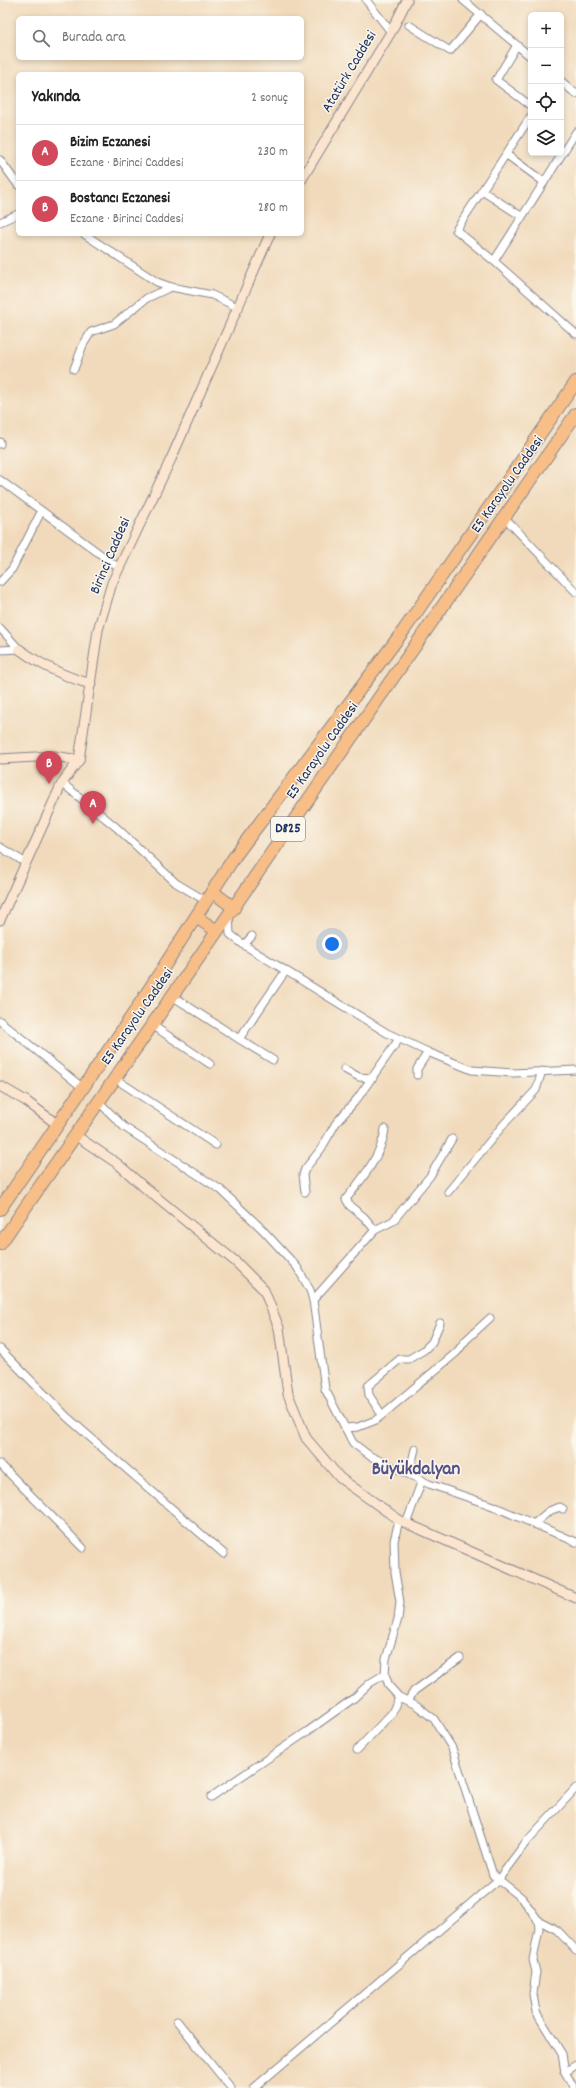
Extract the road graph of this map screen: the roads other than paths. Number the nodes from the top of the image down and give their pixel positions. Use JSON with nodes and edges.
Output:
{"nodes":[{"id":1,"x":366,"y":0,"type":"edge"},
{"id":2,"x":407,"y":0,"type":"edge"},
{"id":3,"x":463,"y":0,"type":"edge"},
{"id":4,"x":481,"y":14,"type":"junction"},
{"id":5,"x":409,"y":25,"type":"dead end"},
{"id":6,"x":391,"y":32,"type":"junction"},
{"id":7,"x":517,"y":46,"type":"junction"},
{"id":8,"x":528,"y":55,"type":"edge"},
{"id":9,"x":564,"y":84,"type":"edge"},
{"id":10,"x":576,"y":94,"type":"edge"},
{"id":11,"x":528,"y":104,"type":"edge"},
{"id":12,"x":528,"y":120,"type":"edge"},
{"id":13,"x":576,"y":132,"type":"edge"},
{"id":14,"x":507,"y":154,"type":"junction"},
{"id":15,"x":0,"y":160,"type":"edge"},
{"id":16,"x":304,"y":173,"type":"edge"},
{"id":17,"x":16,"y":182,"type":"edge"},
{"id":18,"x":544,"y":182,"type":"junction"},
{"id":19,"x":482,"y":191,"type":"junction"},
{"id":20,"x":16,"y":215,"type":"edge"},
{"id":21,"x":521,"y":216,"type":"junction"},
{"id":22,"x":0,"y":222,"type":"edge"},
{"id":23,"x":87,"y":236,"type":"edge"},
{"id":24,"x":269,"y":236,"type":"edge"},
{"id":25,"x":494,"y":261,"type":"junction"},
{"id":26,"x":172,"y":287,"type":"junction"},
{"id":27,"x":239,"y":308,"type":"junction"},
{"id":28,"x":576,"y":334,"type":"edge"},
{"id":29,"x":74,"y":369,"type":"dead end"},
{"id":30,"x":576,"y":382,"type":"edge"},
{"id":31,"x":576,"y":414,"type":"edge"},
{"id":32,"x":0,"y":480,"type":"edge"},
{"id":33,"x":41,"y":512,"type":"junction"},
{"id":34,"x":505,"y":518,"type":"junction"},
{"id":35,"x":119,"y":568,"type":"junction"},
{"id":36,"x":0,"y":582,"type":"edge"},
{"id":37,"x":576,"y":592,"type":"edge"},
{"id":38,"x":0,"y":628,"type":"edge"},
{"id":39,"x":19,"y":649,"type":"junction"},
{"id":40,"x":0,"y":650,"type":"edge"},
{"id":41,"x":91,"y":684,"type":"junction"},
{"id":42,"x":0,"y":759,"type":"edge"},
{"id":43,"x":79,"y":760,"type":"junction"},
{"id":44,"x":62,"y":783,"type":"junction"},
{"id":45,"x":0,"y":847,"type":"edge"},
{"id":46,"x":26,"y":863,"type":"junction"},
{"id":47,"x":209,"y":896,"type":"junction"},
{"id":48,"x":231,"y":911,"type":"junction"},
{"id":49,"x":196,"y":917,"type":"junction"},
{"id":50,"x":0,"y":919,"type":"edge"},
{"id":51,"x":217,"y":931,"type":"junction"},
{"id":52,"x":252,"y":936,"type":"dead end"},
{"id":53,"x":244,"y":945,"type":"junction"},
{"id":54,"x":285,"y":972,"type":"junction"},
{"id":55,"x":172,"y":996,"type":"junction"},
{"id":56,"x":0,"y":1021,"type":"edge"},
{"id":57,"x":152,"y":1025,"type":"junction"},
{"id":58,"x":239,"y":1039,"type":"junction"},
{"id":59,"x":399,"y":1039,"type":"junction"},
{"id":60,"x":428,"y":1052,"type":"junction"},
{"id":61,"x":273,"y":1060,"type":"dead end"},
{"id":62,"x":210,"y":1064,"type":"dead end"},
{"id":63,"x":344,"y":1069,"type":"dead end"},
{"id":64,"x":576,"y":1070,"type":"edge"},
{"id":65,"x":542,"y":1071,"type":"junction"},
{"id":66,"x":417,"y":1075,"type":"dead end"},
{"id":67,"x":114,"y":1078,"type":"junction"},
{"id":68,"x":373,"y":1078,"type":"junction"},
{"id":69,"x":0,"y":1086,"type":"edge"},
{"id":70,"x":83,"y":1088,"type":"junction"},
{"id":71,"x":99,"y":1102,"type":"junction"},
{"id":72,"x":58,"y":1125,"type":"junction"},
{"id":73,"x":385,"y":1129,"type":"dead end"},
{"id":74,"x":75,"y":1135,"type":"junction"},
{"id":75,"x":452,"y":1139,"type":"dead end"},
{"id":76,"x":216,"y":1145,"type":"dead end"},
{"id":77,"x":305,"y":1192,"type":"dead end"},
{"id":78,"x":448,"y":1192,"type":"dead end"},
{"id":79,"x":0,"y":1209,"type":"edge"},
{"id":80,"x":375,"y":1230,"type":"junction"},
{"id":81,"x":0,"y":1244,"type":"edge"},
{"id":82,"x":313,"y":1300,"type":"junction"},
{"id":83,"x":490,"y":1318,"type":"dead end"},
{"id":84,"x":440,"y":1323,"type":"dead end"},
{"id":85,"x":0,"y":1349,"type":"edge"},
{"id":86,"x":382,"y":1415,"type":"junction"},
{"id":87,"x":346,"y":1428,"type":"junction"},
{"id":88,"x":415,"y":1449,"type":"dead end"},
{"id":89,"x":0,"y":1464,"type":"edge"},
{"id":90,"x":409,"y":1474,"type":"junction"},
{"id":91,"x":422,"y":1480,"type":"junction"},
{"id":92,"x":563,"y":1509,"type":"dead end"},
{"id":93,"x":402,"y":1522,"type":"junction"},
{"id":94,"x":534,"y":1524,"type":"junction"},
{"id":95,"x":576,"y":1542,"type":"edge"},
{"id":96,"x":83,"y":1548,"type":"dead end"},
{"id":97,"x":224,"y":1554,"type":"dead end"},
{"id":98,"x":576,"y":1598,"type":"edge"},
{"id":99,"x":460,"y":1658,"type":"dead end"},
{"id":100,"x":385,"y":1674,"type":"junction"},
{"id":101,"x":400,"y":1697,"type":"junction"},
{"id":102,"x":408,"y":1701,"type":"junction"},
{"id":103,"x":357,"y":1750,"type":"dead end"},
{"id":104,"x":576,"y":1788,"type":"edge"},
{"id":105,"x":211,"y":1797,"type":"dead end"},
{"id":106,"x":498,"y":1880,"type":"junction"},
{"id":107,"x":538,"y":1920,"type":"junction"},
{"id":108,"x":576,"y":1950,"type":"edge"},
{"id":109,"x":177,"y":2021,"type":"dead end"},
{"id":110,"x":576,"y":2065,"type":"edge"},
{"id":111,"x":565,"y":2072,"type":"junction"},
{"id":112,"x":231,"y":2088,"type":"edge"},
{"id":113,"x":254,"y":2088,"type":"edge"},
{"id":114,"x":574,"y":2088,"type":"edge"}],
"edges":[{"from":1,"to":6,"type":"street"},
{"from":2,"to":6,"type":"street","name":"Atatürk Caddesi"},
{"from":3,"to":4,"type":"street"},
{"from":4,"to":5,"type":"street"},
{"from":4,"to":7,"type":"street"},
{"from":6,"to":16,"type":"street","name":"Atatürk Caddesi"},
{"from":7,"to":8,"type":"street"},
{"from":7,"to":11,"type":"street"},
{"from":9,"to":10,"type":"street"},
{"from":12,"to":14,"type":"street"},
{"from":13,"to":18,"type":"street"},
{"from":14,"to":18,"type":"street"},
{"from":14,"to":19,"type":"street"},
{"from":15,"to":17,"type":"street"},
{"from":18,"to":21,"type":"street"},
{"from":19,"to":21,"type":"street"},
{"from":19,"to":25,"type":"street"},
{"from":20,"to":22,"type":"street"},
{"from":21,"to":25,"type":"street"},
{"from":23,"to":26,"type":"street"},
{"from":24,"to":27,"type":"street","name":"Birinci Caddesi"},
{"from":25,"to":28,"type":"street"},
{"from":26,"to":27,"type":"street"},
{"from":26,"to":29,"type":"street"},
{"from":27,"to":35,"type":"street","name":"Birinci Caddesi"},
{"from":30,"to":47,"type":"highway","name":"E5 Karayolu Caddesi","number":"D825"},
{"from":31,"to":34,"type":"highway","name":"E5 Karayolu Caddesi","number":"D825"},
{"from":32,"to":33,"type":"street"},
{"from":33,"to":35,"type":"street"},
{"from":33,"to":36,"type":"street"},
{"from":34,"to":37,"type":"street"},
{"from":34,"to":48,"type":"highway","name":"E5 Karayolu Caddesi","number":"D825"},
{"from":35,"to":41,"type":"street","name":"Birinci Caddesi"},
{"from":38,"to":39,"type":"street"},
{"from":39,"to":40,"type":"street"},
{"from":39,"to":41,"type":"street"},
{"from":41,"to":43,"type":"street","name":"Birinci Caddesi"},
{"from":42,"to":43,"type":"street"},
{"from":43,"to":44,"type":"street","name":"Birinci Caddesi"},
{"from":44,"to":46,"type":"street","name":"Birinci Caddesi"},
{"from":44,"to":47,"type":"street"},
{"from":45,"to":46,"type":"street"},
{"from":46,"to":50,"type":"street","name":"Birinci Caddesi"},
{"from":47,"to":48,"type":"highway"},
{"from":47,"to":49,"type":"highway","name":"E5 Karayolu Caddesi","number":"D825"},
{"from":48,"to":51,"type":"highway","name":"E5 Karayolu Caddesi","number":"D825"},
{"from":48,"to":53,"type":"street"},
{"from":49,"to":51,"type":"highway"},
{"from":49,"to":70,"type":"highway","name":"E5 Karayolu Caddesi","number":"D825"},
{"from":51,"to":55,"type":"highway","name":"E5 Karayolu Caddesi","number":"D825"},
{"from":52,"to":53,"type":"street"},
{"from":53,"to":54,"type":"street"},
{"from":54,"to":58,"type":"street"},
{"from":54,"to":59,"type":"street"},
{"from":55,"to":57,"type":"highway","name":"E5 Karayolu Caddesi","number":"D825"},
{"from":55,"to":58,"type":"street"},
{"from":56,"to":70,"type":"street"},
{"from":57,"to":62,"type":"street"},
{"from":57,"to":67,"type":"highway","name":"E5 Karayolu Caddesi","number":"D825"},
{"from":58,"to":61,"type":"street"},
{"from":59,"to":60,"type":"street"},
{"from":59,"to":68,"type":"street"},
{"from":60,"to":65,"type":"street"},
{"from":60,"to":66,"type":"street"},
{"from":63,"to":68,"type":"street"},
{"from":64,"to":65,"type":"street"},
{"from":65,"to":78,"type":"street"},
{"from":67,"to":71,"type":"highway","name":"E5 Karayolu Caddesi","number":"D825"},
{"from":67,"to":76,"type":"street"},
{"from":68,"to":77,"type":"street"},
{"from":69,"to":72,"type":"street"},
{"from":70,"to":72,"type":"highway","name":"E5 Karayolu Caddesi","number":"D825"},
{"from":71,"to":74,"type":"highway","name":"E5 Karayolu Caddesi","number":"D825"},
{"from":71,"to":82,"type":"street"},
{"from":72,"to":79,"type":"highway","name":"E5 Karayolu Caddesi","number":"D825"},
{"from":73,"to":80,"type":"street"},
{"from":74,"to":81,"type":"highway","name":"E5 Karayolu Caddesi","number":"D825"},
{"from":74,"to":93,"type":"street"},
{"from":75,"to":80,"type":"street"},
{"from":80,"to":82,"type":"street"},
{"from":82,"to":87,"type":"street"},
{"from":83,"to":86,"type":"street"},
{"from":84,"to":86,"type":"street"},
{"from":85,"to":97,"type":"street"},
{"from":86,"to":87,"type":"street"},
{"from":87,"to":90,"type":"street"},
{"from":88,"to":90,"type":"street"},
{"from":89,"to":96,"type":"street"},
{"from":90,"to":91,"type":"street"},
{"from":91,"to":93,"type":"street"},
{"from":91,"to":94,"type":"street"},
{"from":92,"to":94,"type":"street"},
{"from":93,"to":98,"type":"street"},
{"from":93,"to":100,"type":"street"},
{"from":94,"to":95,"type":"street"},
{"from":99,"to":102,"type":"street"},
{"from":100,"to":101,"type":"street"},
{"from":100,"to":105,"type":"street"},
{"from":101,"to":102,"type":"street"},
{"from":101,"to":103,"type":"street"},
{"from":102,"to":106,"type":"street"},
{"from":104,"to":106,"type":"street"},
{"from":106,"to":107,"type":"street"},
{"from":106,"to":113,"type":"street"},
{"from":107,"to":108,"type":"street"},
{"from":107,"to":111,"type":"street"},
{"from":109,"to":112,"type":"street"},
{"from":110,"to":111,"type":"street"},
{"from":111,"to":114,"type":"street"}]}
